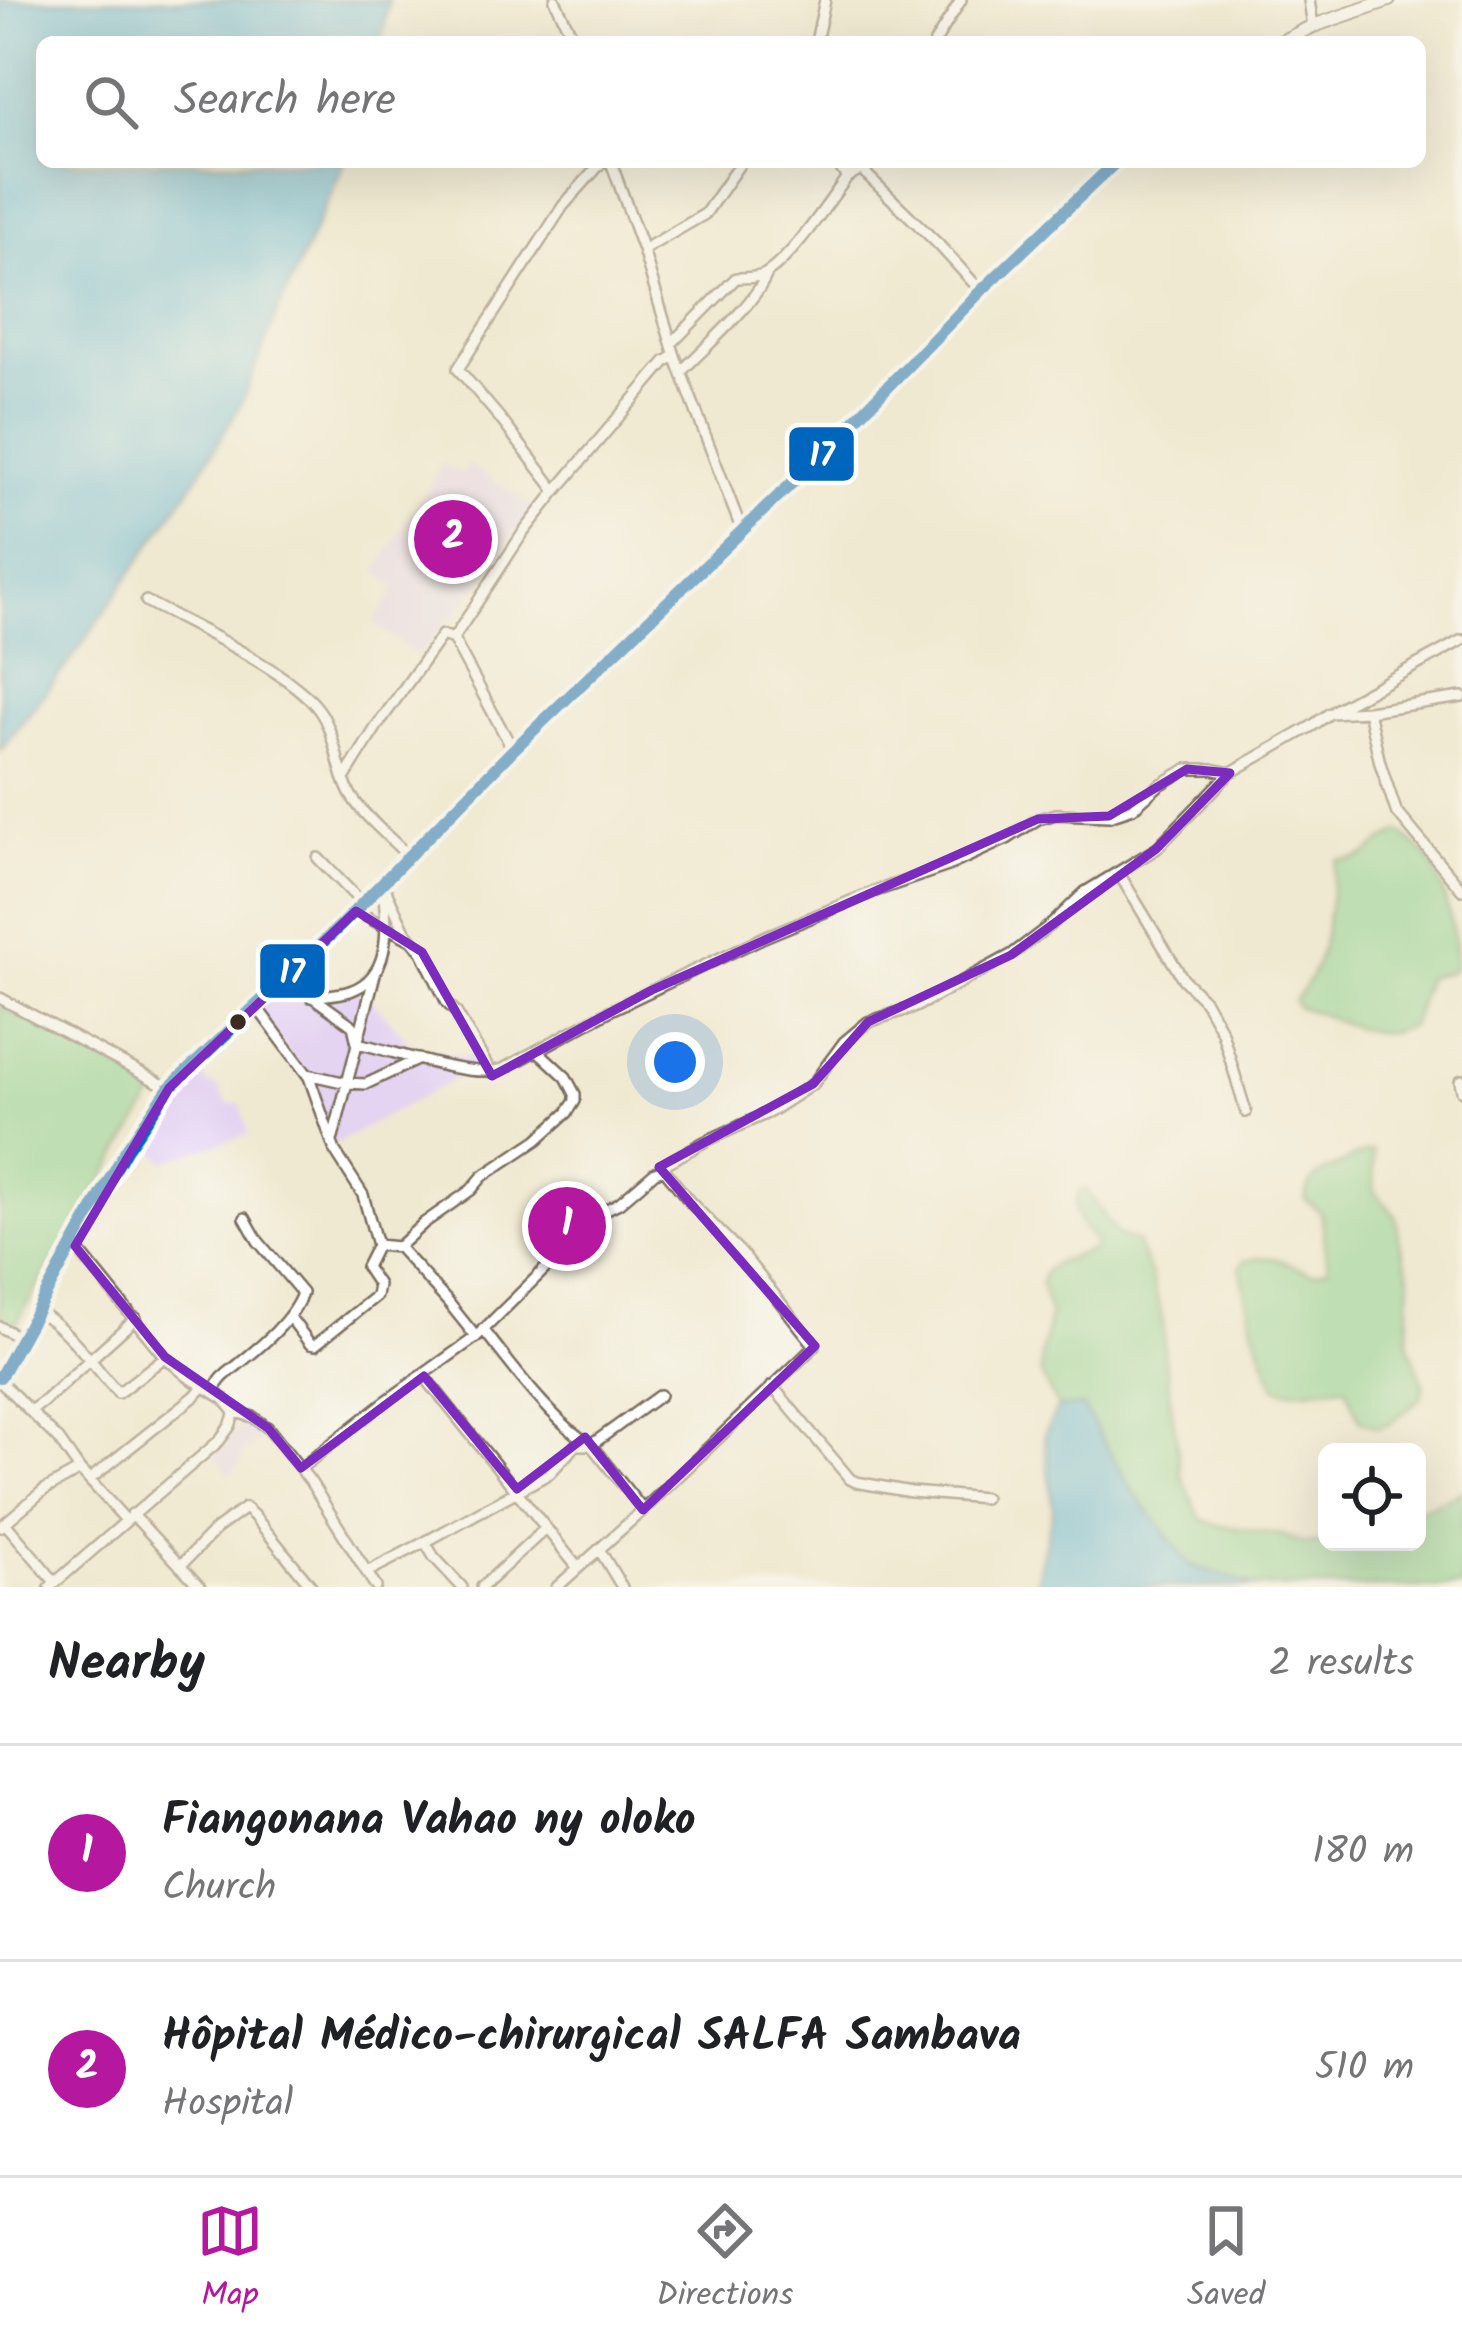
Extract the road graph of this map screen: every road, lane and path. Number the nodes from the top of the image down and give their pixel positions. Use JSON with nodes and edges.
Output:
{"nodes":[{"id":1,"x":556,"y":0,"type":"edge"},
{"id":2,"x":825,"y":0,"type":"edge"},
{"id":3,"x":961,"y":0,"type":"edge"},
{"id":4,"x":1309,"y":0,"type":"edge"},
{"id":5,"x":1389,"y":0,"type":"edge"},
{"id":6,"x":1313,"y":26,"type":"junction"},
{"id":7,"x":571,"y":36,"type":"edge"},
{"id":8,"x":817,"y":36,"type":"edge"},
{"id":9,"x":939,"y":36,"type":"edge"},
{"id":10,"x":1293,"y":36,"type":"edge"},
{"id":11,"x":597,"y":168,"type":"edge"},
{"id":12,"x":613,"y":168,"type":"edge"},
{"id":13,"x":737,"y":168,"type":"edge"},
{"id":14,"x":841,"y":168,"type":"edge"},
{"id":15,"x":860,"y":168,"type":"edge"},
{"id":16,"x":865,"y":168,"type":"edge"},
{"id":17,"x":1110,"y":168,"type":"edge"},
{"id":18,"x":848,"y":177,"type":"junction"},
{"id":19,"x":643,"y":250,"type":"junction"},
{"id":20,"x":767,"y":273,"type":"junction"},
{"id":21,"x":981,"y":291,"type":"junction"},
{"id":22,"x":672,"y":343,"type":"junction"},
{"id":23,"x":675,"y":356,"type":"junction"},
{"id":24,"x":682,"y":371,"type":"junction"},
{"id":25,"x":556,"y":491,"type":"junction"},
{"id":26,"x":742,"y":531,"type":"junction"},
{"id":27,"x":146,"y":601,"type":"dead end"},
{"id":28,"x":452,"y":638,"type":"junction"},
{"id":29,"x":1462,"y":640,"type":"edge"},
{"id":30,"x":1462,"y":697,"type":"edge"},
{"id":31,"x":1368,"y":711,"type":"junction"},
{"id":32,"x":1330,"y":713,"type":"junction"},
{"id":33,"x":512,"y":750,"type":"junction"},
{"id":34,"x":1230,"y":773,"type":"junction"},
{"id":35,"x":345,"y":776,"type":"junction"},
{"id":36,"x":319,"y":857,"type":"dead end"},
{"id":37,"x":410,"y":858,"type":"junction"},
{"id":38,"x":1118,"y":872,"type":"junction"},
{"id":39,"x":382,"y":884,"type":"junction"},
{"id":40,"x":1462,"y":890,"type":"edge"},
{"id":41,"x":360,"y":907,"type":"junction"},
{"id":42,"x":386,"y":929,"type":"junction"},
{"id":43,"x":412,"y":940,"type":"junction"},
{"id":44,"x":374,"y":974,"type":"junction"},
{"id":45,"x":285,"y":977,"type":"junction"},
{"id":46,"x":310,"y":997,"type":"junction"},
{"id":47,"x":0,"y":998,"type":"edge"},
{"id":48,"x":256,"y":1006,"type":"junction"},
{"id":49,"x":357,"y":1042,"type":"junction"},
{"id":50,"x":538,"y":1051,"type":"junction"},
{"id":51,"x":419,"y":1059,"type":"junction"},
{"id":52,"x":491,"y":1072,"type":"junction"},
{"id":53,"x":307,"y":1074,"type":"junction"},
{"id":54,"x":1462,"y":1080,"type":"edge"},
{"id":55,"x":347,"y":1083,"type":"junction"},
{"id":56,"x":169,"y":1088,"type":"junction"},
{"id":57,"x":1462,"y":1091,"type":"edge"},
{"id":58,"x":1246,"y":1112,"type":"dead end"},
{"id":59,"x":332,"y":1138,"type":"junction"},
{"id":60,"x":664,"y":1169,"type":"junction"},
{"id":61,"x":245,"y":1218,"type":"dead end"},
{"id":62,"x":377,"y":1245,"type":"junction"},
{"id":63,"x":75,"y":1246,"type":"junction"},
{"id":64,"x":398,"y":1247,"type":"junction"},
{"id":65,"x":36,"y":1310,"type":"junction"},
{"id":66,"x":289,"y":1316,"type":"junction"},
{"id":67,"x":136,"y":1318,"type":"junction"},
{"id":68,"x":0,"y":1327,"type":"edge"},
{"id":69,"x":479,"y":1333,"type":"junction"},
{"id":70,"x":22,"y":1339,"type":"junction"},
{"id":71,"x":166,"y":1357,"type":"junction"},
{"id":72,"x":88,"y":1361,"type":"junction"},
{"id":73,"x":424,"y":1376,"type":"junction"},
{"id":74,"x":0,"y":1379,"type":"edge"},
{"id":75,"x":772,"y":1387,"type":"junction"},
{"id":76,"x":209,"y":1389,"type":"junction"},
{"id":77,"x":660,"y":1395,"type":"dead end"},
{"id":78,"x":30,"y":1411,"type":"junction"},
{"id":79,"x":235,"y":1412,"type":"junction"},
{"id":80,"x":591,"y":1445,"type":"junction"},
{"id":81,"x":301,"y":1468,"type":"junction"},
{"id":82,"x":80,"y":1470,"type":"junction"},
{"id":83,"x":89,"y":1480,"type":"junction"},
{"id":84,"x":517,"y":1489,"type":"junction"},
{"id":85,"x":984,"y":1498,"type":"dead end"},
{"id":86,"x":643,"y":1510,"type":"junction"},
{"id":87,"x":129,"y":1517,"type":"junction"},
{"id":88,"x":3,"y":1525,"type":"edge"},
{"id":89,"x":545,"y":1529,"type":"junction"},
{"id":90,"x":425,"y":1542,"type":"junction"},
{"id":91,"x":599,"y":1549,"type":"junction"},
{"id":92,"x":180,"y":1566,"type":"junction"},
{"id":93,"x":578,"y":1568,"type":"junction"},
{"id":94,"x":367,"y":1572,"type":"junction"},
{"id":95,"x":52,"y":1584,"type":"edge"},
{"id":96,"x":200,"y":1587,"type":"edge"},
{"id":97,"x":312,"y":1587,"type":"edge"},
{"id":98,"x":376,"y":1587,"type":"edge"},
{"id":99,"x":462,"y":1587,"type":"edge"},
{"id":100,"x":482,"y":1587,"type":"edge"},
{"id":101,"x":557,"y":1587,"type":"edge"},
{"id":102,"x":622,"y":1587,"type":"edge"}],
"edges":[{"from":1,"to":7,"type":"street"},
{"from":2,"to":8,"type":"street"},
{"from":3,"to":9,"type":"street"},
{"from":4,"to":6,"type":"street"},
{"from":5,"to":6,"type":"main road"},
{"from":6,"to":10,"type":"main road"},
{"from":11,"to":25,"type":"street"},
{"from":12,"to":19,"type":"street"},
{"from":13,"to":19,"type":"street"},
{"from":14,"to":18,"type":"street"},
{"from":15,"to":18,"type":"street"},
{"from":16,"to":21,"type":"street"},
{"from":17,"to":21,"type":"main road"},
{"from":18,"to":20,"type":"street"},
{"from":19,"to":22,"type":"street"},
{"from":20,"to":22,"type":"street"},
{"from":20,"to":24,"type":"street"},
{"from":21,"to":26,"type":"main road"},
{"from":22,"to":23,"type":"street"},
{"from":23,"to":24,"type":"street"},
{"from":23,"to":25,"type":"street"},
{"from":24,"to":26,"type":"street"},
{"from":25,"to":28,"type":"street"},
{"from":26,"to":33,"type":"main road"},
{"from":27,"to":35,"type":"street"},
{"from":28,"to":33,"type":"street"},
{"from":28,"to":35,"type":"street"},
{"from":29,"to":32,"type":"street"},
{"from":30,"to":31,"type":"street"},
{"from":31,"to":32,"type":"street"},
{"from":31,"to":40,"type":"street"},
{"from":32,"to":34,"type":"street"},
{"from":33,"to":37,"type":"main road"},
{"from":34,"to":38,"type":"street"},
{"from":34,"to":50,"type":"street"},
{"from":35,"to":37,"type":"street"},
{"from":36,"to":41,"type":"street"},
{"from":37,"to":39,"type":"main road"},
{"from":38,"to":58,"type":"street"},
{"from":38,"to":60,"type":"street"},
{"from":39,"to":41,"type":"main road"},
{"from":39,"to":42,"type":"street"},
{"from":39,"to":43,"type":"street"},
{"from":41,"to":42,"type":"street"},
{"from":41,"to":45,"type":"main road"},
{"from":42,"to":43,"type":"street"},
{"from":42,"to":44,"type":"street"},
{"from":43,"to":52,"type":"street"},
{"from":44,"to":46,"type":"street"},
{"from":44,"to":49,"type":"street"},
{"from":45,"to":46,"type":"street"},
{"from":45,"to":48,"type":"main road"},
{"from":46,"to":49,"type":"street"},
{"from":47,"to":56,"type":"street"},
{"from":48,"to":53,"type":"street"},
{"from":48,"to":56,"type":"main road"},
{"from":49,"to":51,"type":"street"},
{"from":49,"to":55,"type":"street"},
{"from":50,"to":52,"type":"street"},
{"from":50,"to":64,"type":"street"},
{"from":51,"to":52,"type":"street"},
{"from":51,"to":55,"type":"street"},
{"from":53,"to":55,"type":"street"},
{"from":53,"to":59,"type":"street"},
{"from":54,"to":57,"type":"street"},
{"from":55,"to":59,"type":"street"},
{"from":56,"to":63,"type":"main road"},
{"from":59,"to":62,"type":"street"},
{"from":60,"to":69,"type":"street"},
{"from":60,"to":75,"type":"street"},
{"from":61,"to":66,"type":"street"},
{"from":62,"to":64,"type":"street"},
{"from":62,"to":66,"type":"street"},
{"from":63,"to":65,"type":"main road"},
{"from":63,"to":67,"type":"street"},
{"from":64,"to":69,"type":"street"},
{"from":65,"to":70,"type":"main road"},
{"from":65,"to":72,"type":"street"},
{"from":66,"to":76,"type":"street"},
{"from":67,"to":71,"type":"street"},
{"from":67,"to":72,"type":"street"},
{"from":68,"to":70,"type":"street"},
{"from":69,"to":73,"type":"street"},
{"from":69,"to":80,"type":"street"},
{"from":70,"to":74,"type":"main road"},
{"from":71,"to":72,"type":"street"},
{"from":71,"to":76,"type":"street"},
{"from":72,"to":78,"type":"street"},
{"from":73,"to":81,"type":"street"},
{"from":73,"to":84,"type":"street"},
{"from":74,"to":78,"type":"street"},
{"from":75,"to":85,"type":"street"},
{"from":75,"to":86,"type":"street"},
{"from":76,"to":79,"type":"street"},
{"from":76,"to":83,"type":"street"},
{"from":77,"to":80,"type":"street"},
{"from":78,"to":82,"type":"street"},
{"from":79,"to":81,"type":"street"},
{"from":79,"to":87,"type":"street"},
{"from":80,"to":84,"type":"street"},
{"from":80,"to":86,"type":"street"},
{"from":81,"to":94,"type":"street"},
{"from":82,"to":83,"type":"street"},
{"from":82,"to":88,"type":"street"},
{"from":83,"to":87,"type":"street"},
{"from":84,"to":89,"type":"street"},
{"from":84,"to":90,"type":"street"},
{"from":86,"to":91,"type":"street"},
{"from":87,"to":92,"type":"street"},
{"from":87,"to":95,"type":"street"},
{"from":88,"to":95,"type":"street"},
{"from":89,"to":93,"type":"street"},
{"from":89,"to":100,"type":"street"},
{"from":90,"to":94,"type":"street"},
{"from":90,"to":99,"type":"street"},
{"from":91,"to":93,"type":"street"},
{"from":91,"to":102,"type":"street"},
{"from":92,"to":96,"type":"street"},
{"from":92,"to":97,"type":"street"},
{"from":93,"to":101,"type":"street"},
{"from":94,"to":98,"type":"street"}]}
